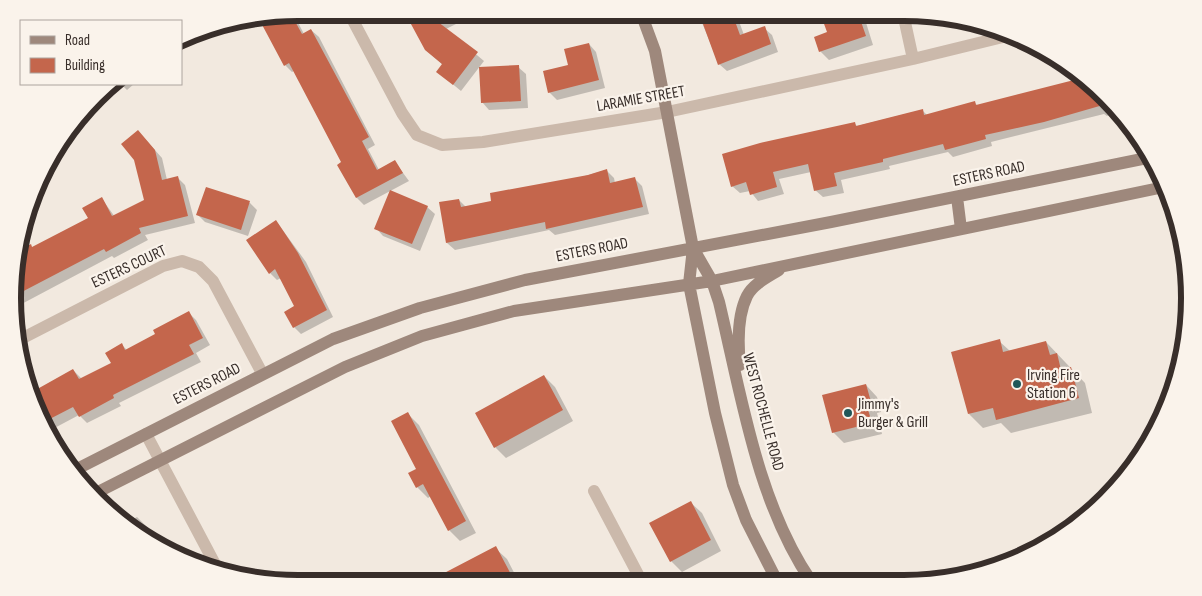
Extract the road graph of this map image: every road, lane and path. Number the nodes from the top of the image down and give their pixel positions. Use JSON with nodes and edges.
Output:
{"nodes":[{"id":1,"x":354,"y":21,"type":"edge"},
{"id":2,"x":644,"y":21,"type":"edge"},
{"id":3,"x":905,"y":21,"type":"edge"},
{"id":4,"x":999,"y":38,"type":"edge"},
{"id":5,"x":913,"y":59,"type":"junction"},
{"id":6,"x":666,"y":112,"type":"junction"},
{"id":7,"x":1143,"y":159,"type":"edge"},
{"id":8,"x":1158,"y":188,"type":"edge"},
{"id":9,"x":957,"y":197,"type":"junction"},
{"id":10,"x":961,"y":229,"type":"junction"},
{"id":11,"x":693,"y":248,"type":"junction"},
{"id":12,"x":786,"y":265,"type":"junction"},
{"id":13,"x":712,"y":281,"type":"junction"},
{"id":14,"x":689,"y":284,"type":"junction"},
{"id":15,"x":25,"y":337,"type":"edge"},
{"id":16,"x":262,"y":373,"type":"junction"},
{"id":17,"x":743,"y":400,"type":"junction"},
{"id":18,"x":146,"y":434,"type":"junction"},
{"id":19,"x":160,"y":460,"type":"junction"},
{"id":20,"x":79,"y":468,"type":"edge"},
{"id":21,"x":100,"y":491,"type":"edge"},
{"id":22,"x":594,"y":492,"type":"dead end"},
{"id":23,"x":214,"y":561,"type":"edge"},
{"id":24,"x":638,"y":575,"type":"edge"},
{"id":25,"x":774,"y":575,"type":"edge"},
{"id":26,"x":807,"y":575,"type":"edge"}],
"edges":[{"from":1,"to":6,"type":"street","name":"LARAMIE STREET"},
{"from":2,"to":6,"type":"main road","name":"WEST ROCHELLE ROAD"},
{"from":3,"to":5,"type":"street"},
{"from":4,"to":5,"type":"street","name":"LARAMIE STREET"},
{"from":5,"to":6,"type":"street","name":"LARAMIE STREET"},
{"from":6,"to":11,"type":"main road","name":"WEST ROCHELLE ROAD"},
{"from":7,"to":9,"type":"main road","name":"ESTERS ROAD"},
{"from":8,"to":10,"type":"main road"},
{"from":9,"to":10,"type":"main road"},
{"from":9,"to":11,"type":"main road","name":"ESTERS ROAD"},
{"from":10,"to":12,"type":"main road"},
{"from":11,"to":13,"type":"main road","name":"WEST ROCHELLE ROAD"},
{"from":11,"to":14,"type":"main road","name":"WEST ROCHELLE ROAD"},
{"from":11,"to":16,"type":"main road","name":"ESTERS ROAD"},
{"from":12,"to":13,"type":"main road"},
{"from":12,"to":17,"type":"main road"},
{"from":13,"to":14,"type":"main road"},
{"from":13,"to":17,"type":"main road","name":"WEST ROCHELLE ROAD"},
{"from":14,"to":19,"type":"main road"},
{"from":14,"to":25,"type":"main road","name":"WEST ROCHELLE ROAD"},
{"from":15,"to":16,"type":"street","name":"ESTERS COURT"},
{"from":16,"to":18,"type":"main road","name":"ESTERS ROAD"},
{"from":17,"to":26,"type":"main road","name":"WEST ROCHELLE ROAD"},
{"from":18,"to":19,"type":"street"},
{"from":18,"to":20,"type":"main road","name":"ESTERS ROAD"},
{"from":19,"to":21,"type":"main road"},
{"from":19,"to":23,"type":"street"},
{"from":22,"to":24,"type":"street"}]}
